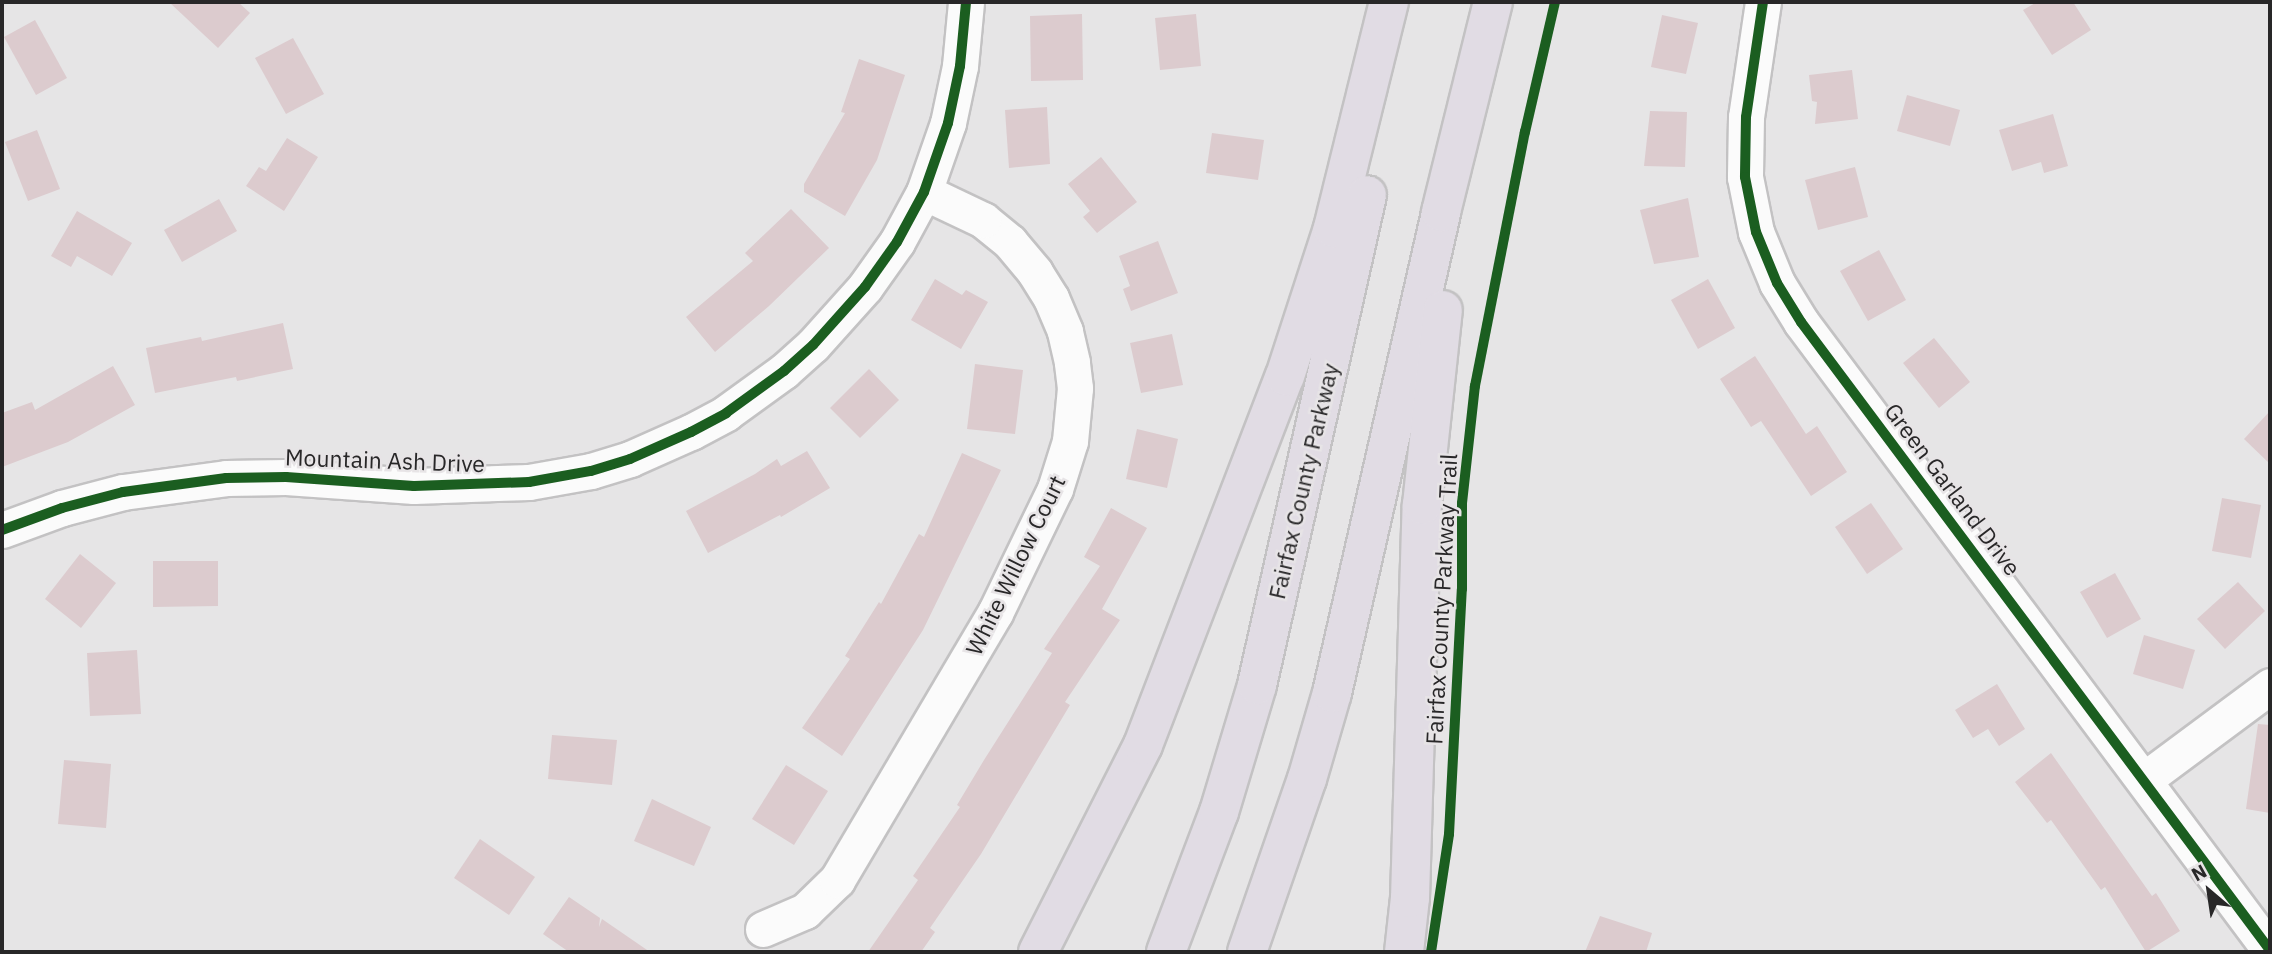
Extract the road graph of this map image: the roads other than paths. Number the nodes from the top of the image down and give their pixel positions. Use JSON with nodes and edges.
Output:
{"nodes":[{"id":1,"x":966,"y":2,"type":"edge"},
{"id":2,"x":1389,"y":2,"type":"edge"},
{"id":3,"x":1411,"y":2,"type":"edge"},
{"id":4,"x":1493,"y":2,"type":"edge"},
{"id":5,"x":1763,"y":2,"type":"edge"},
{"id":6,"x":1478,"y":73,"type":"junction"},
{"id":7,"x":924,"y":192,"type":"junction"},
{"id":8,"x":2,"y":530,"type":"edge"},
{"id":9,"x":2270,"y":686,"type":"edge"},
{"id":10,"x":2145,"y":779,"type":"junction"},
{"id":11,"x":763,"y":929,"type":"dead end"},
{"id":12,"x":2270,"y":950,"type":"edge"},
{"id":13,"x":1038,"y":952,"type":"edge"},
{"id":14,"x":1166,"y":952,"type":"edge"},
{"id":15,"x":1247,"y":952,"type":"edge"},
{"id":16,"x":1404,"y":952,"type":"edge"}],
"edges":[{"from":1,"to":7,"type":"street","name":"Mountain Ash Drive"},
{"from":2,"to":13,"type":"highway"},
{"from":3,"to":14,"type":"highway","name":"Fairfax County Parkway"},
{"from":4,"to":6,"type":"highway"},
{"from":5,"to":10,"type":"street","name":"Green Garland Drive"},
{"from":6,"to":15,"type":"highway"},
{"from":6,"to":16,"type":"highway"},
{"from":7,"to":8,"type":"street","name":"Mountain Ash Drive"},
{"from":7,"to":11,"type":"street","name":"White Willow Court"},
{"from":9,"to":10,"type":"street"},
{"from":10,"to":12,"type":"street","name":"Green Garland Drive"}]}
